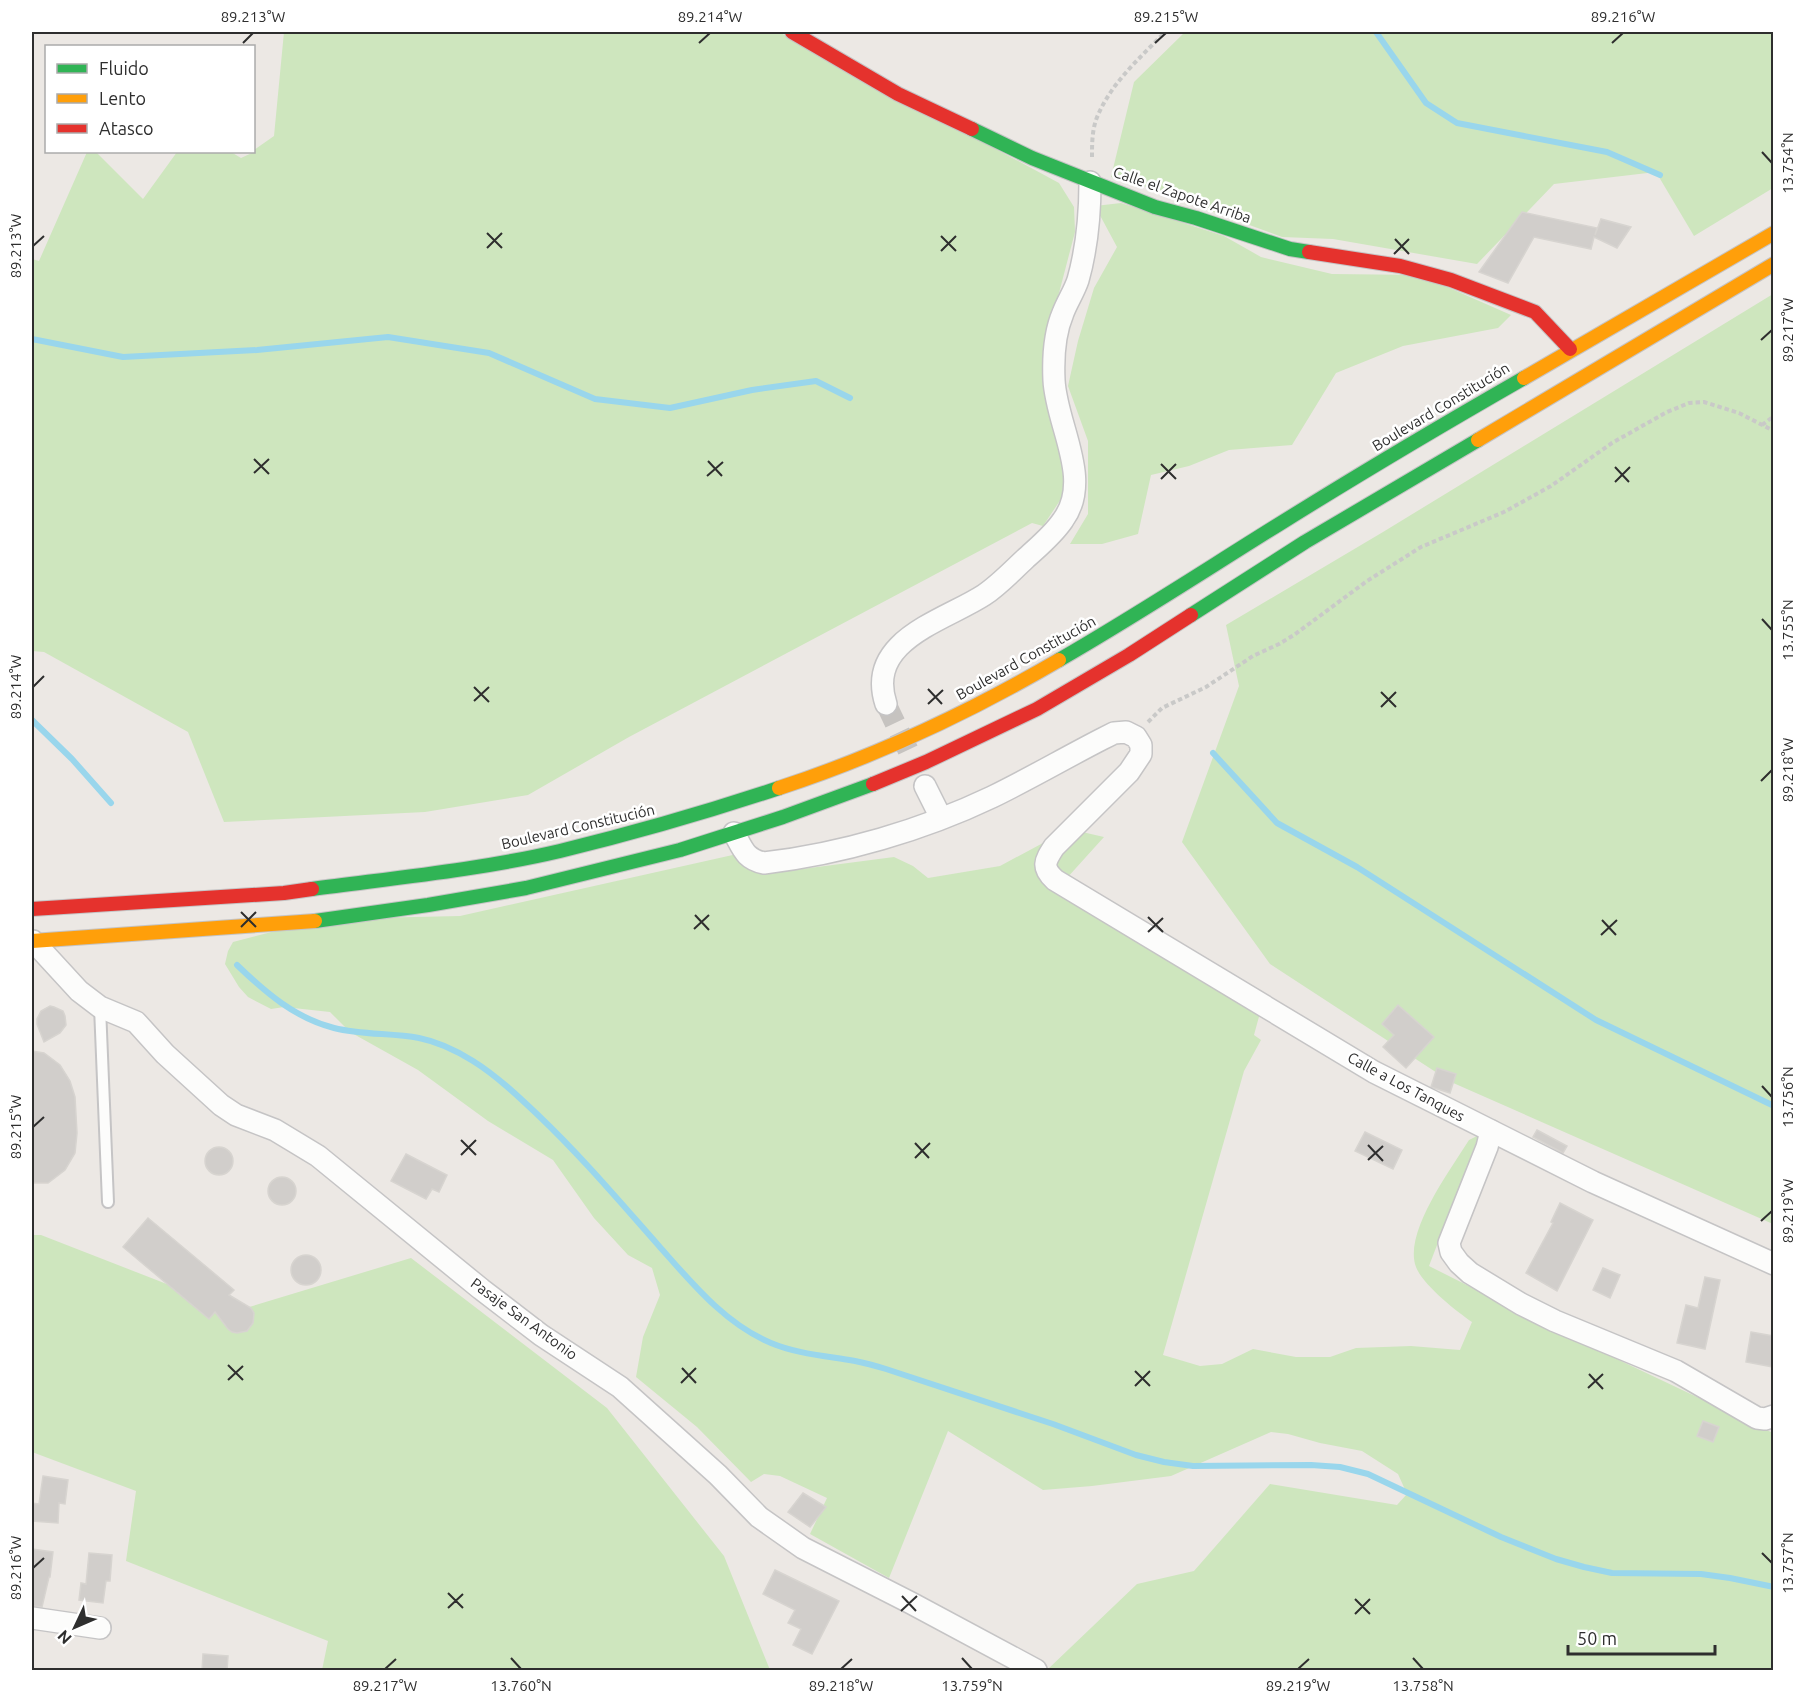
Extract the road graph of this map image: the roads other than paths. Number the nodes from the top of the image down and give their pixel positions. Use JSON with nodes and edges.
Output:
{"nodes":[{"id":1,"x":792,"y":32,"type":"edge"},
{"id":2,"x":1090,"y":182,"type":"junction"},
{"id":3,"x":1773,"y":233,"type":"edge"},
{"id":4,"x":1773,"y":264,"type":"edge"},
{"id":5,"x":1570,"y":349,"type":"junction"},
{"id":6,"x":886,"y":704,"type":"tunnel mouth"},
{"id":7,"x":925,"y":786,"type":"dead end"},
{"id":8,"x":941,"y":818,"type":"junction"},
{"id":9,"x":734,"y":833,"type":"junction"},
{"id":10,"x":32,"y":909,"type":"edge"},
{"id":11,"x":32,"y":941,"type":"edge"},
{"id":12,"x":100,"y":1007,"type":"junction"},
{"id":13,"x":1491,"y":1131,"type":"junction"},
{"id":14,"x":108,"y":1202,"type":"dead end"},
{"id":15,"x":1773,"y":1264,"type":"edge"},
{"id":16,"x":1773,"y":1416,"type":"edge"},
{"id":17,"x":32,"y":1618,"type":"edge"},
{"id":18,"x":100,"y":1628,"type":"dead end"},
{"id":19,"x":1036,"y":1671,"type":"edge"}],
"edges":[{"from":1,"to":2,"type":"main road","name":"Calle el Zapote Arriba"},
{"from":2,"to":5,"type":"main road","name":"Calle el Zapote Arriba"},
{"from":2,"to":6,"type":"street"},
{"from":3,"to":5,"type":"main road","name":"Boulevard Constitución"},
{"from":4,"to":9,"type":"main road"},
{"from":5,"to":10,"type":"main road","name":"Boulevard Constitución"},
{"from":7,"to":8,"type":"street"},
{"from":8,"to":9,"type":"street"},
{"from":8,"to":13,"type":"street","name":"Calle a Los Tanques"},
{"from":9,"to":11,"type":"main road"},
{"from":11,"to":12,"type":"street","name":"Pasaje San Antonio"},
{"from":12,"to":14,"type":"lane"},
{"from":12,"to":19,"type":"street","name":"Pasaje San Antonio"},
{"from":13,"to":15,"type":"street","name":"Calle a Los Tanques"},
{"from":13,"to":16,"type":"street"},
{"from":17,"to":18,"type":"street"}]}
